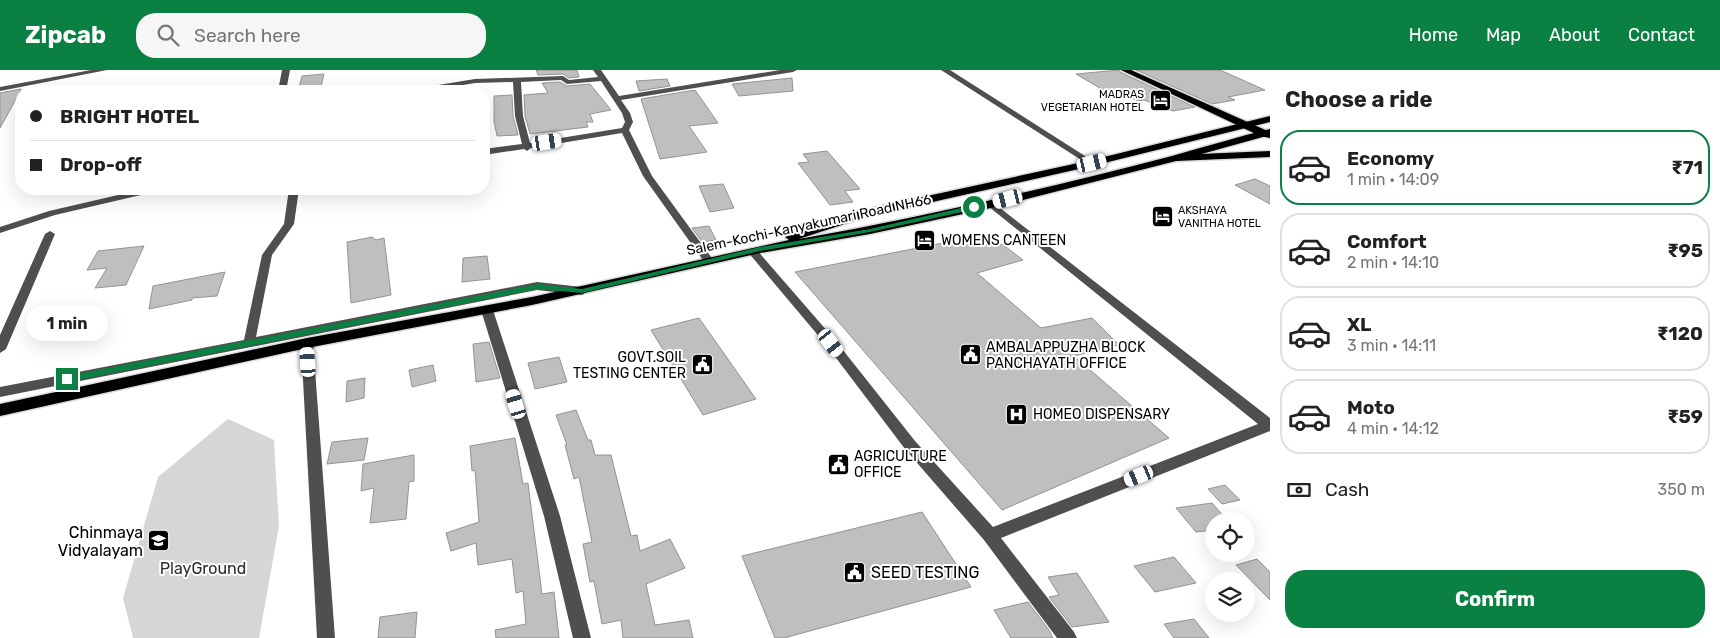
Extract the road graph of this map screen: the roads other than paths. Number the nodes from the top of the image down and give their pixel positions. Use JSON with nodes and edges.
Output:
{"nodes":[{"id":1,"x":103,"y":70,"type":"edge"},
{"id":2,"x":286,"y":70,"type":"edge"},
{"id":3,"x":598,"y":70,"type":"edge"},
{"id":4,"x":793,"y":70,"type":"edge"},
{"id":5,"x":945,"y":70,"type":"edge"},
{"id":6,"x":1124,"y":70,"type":"edge"},
{"id":7,"x":603,"y":78,"type":"junction"},
{"id":8,"x":517,"y":79,"type":"junction"},
{"id":9,"x":22,"y":85,"type":"edge"},
{"id":10,"x":283,"y":85,"type":"edge"},
{"id":11,"x":451,"y":85,"type":"edge"},
{"id":12,"x":15,"y":86,"type":"edge"},
{"id":13,"x":0,"y":89,"type":"edge"},
{"id":14,"x":616,"y":99,"type":"junction"},
{"id":15,"x":1270,"y":118,"type":"edge"},
{"id":16,"x":1245,"y":125,"type":"junction"},
{"id":17,"x":625,"y":130,"type":"junction"},
{"id":18,"x":1268,"y":133,"type":"edge"},
{"id":19,"x":527,"y":148,"type":"junction"},
{"id":20,"x":490,"y":151,"type":"edge"},
{"id":21,"x":1270,"y":154,"type":"edge"},
{"id":22,"x":1176,"y":158,"type":"junction"},
{"id":23,"x":1092,"y":163,"type":"junction"},
{"id":24,"x":128,"y":195,"type":"edge"},
{"id":25,"x":293,"y":195,"type":"edge"},
{"id":26,"x":991,"y":204,"type":"junction"},
{"id":27,"x":0,"y":230,"type":"edge"},
{"id":28,"x":50,"y":234,"type":"dead end"},
{"id":29,"x":756,"y":250,"type":"junction"},
{"id":30,"x":709,"y":261,"type":"junction"},
{"id":31,"x":582,"y":291,"type":"junction"},
{"id":32,"x":487,"y":310,"type":"junction"},
{"id":33,"x":307,"y":342,"type":"junction"},
{"id":34,"x":249,"y":344,"type":"junction"},
{"id":35,"x":0,"y":349,"type":"edge"},
{"id":36,"x":0,"y":392,"type":"edge"},
{"id":37,"x":0,"y":410,"type":"edge"},
{"id":38,"x":1270,"y":426,"type":"edge"},
{"id":39,"x":990,"y":535,"type":"junction"},
{"id":40,"x":326,"y":638,"type":"edge"},
{"id":41,"x":582,"y":638,"type":"edge"},
{"id":42,"x":1068,"y":638,"type":"edge"}],
"edges":[{"from":1,"to":9,"type":"street"},
{"from":2,"to":10,"type":"street"},
{"from":3,"to":7,"type":"street"},
{"from":4,"to":14,"type":"street"},
{"from":5,"to":23,"type":"street"},
{"from":6,"to":16,"type":"main road"},
{"from":7,"to":8,"type":"street"},
{"from":7,"to":14,"type":"street"},
{"from":8,"to":11,"type":"street"},
{"from":8,"to":19,"type":"street"},
{"from":12,"to":13,"type":"street"},
{"from":14,"to":17,"type":"street"},
{"from":15,"to":16,"type":"highway"},
{"from":16,"to":18,"type":"main road"},
{"from":16,"to":23,"type":"highway"},
{"from":17,"to":19,"type":"street"},
{"from":17,"to":30,"type":"street"},
{"from":18,"to":22,"type":"highway","name":"Salem-Kochi-Kanyakumari Road NH66"},
{"from":19,"to":20,"type":"street"},
{"from":21,"to":22,"type":"main road"},
{"from":22,"to":26,"type":"highway","name":"Salem-Kochi-Kanyakumari Road NH66"},
{"from":23,"to":29,"type":"highway"},
{"from":24,"to":27,"type":"street"},
{"from":25,"to":34,"type":"street"},
{"from":26,"to":29,"type":"highway","name":"Salem-Kochi-Kanyakumari Road NH66"},
{"from":26,"to":38,"type":"street"},
{"from":28,"to":35,"type":"street"},
{"from":29,"to":30,"type":"highway","name":"Salem-Kochi-Kanyakumari Road NH66"},
{"from":29,"to":39,"type":"street"},
{"from":30,"to":31,"type":"highway","name":"Salem-Kochi-Kanyakumari Road NH66"},
{"from":31,"to":32,"type":"highway","name":"Salem-Kochi-Kanyakumari Road NH66"},
{"from":31,"to":34,"type":"street"},
{"from":32,"to":33,"type":"highway","name":"Salem-Kochi-Kanyakumari Road NH66"},
{"from":32,"to":41,"type":"street"},
{"from":33,"to":37,"type":"highway","name":"Salem-Kochi-Kanyakumari Road NH66"},
{"from":33,"to":40,"type":"street"},
{"from":34,"to":36,"type":"street"},
{"from":38,"to":39,"type":"street"},
{"from":39,"to":42,"type":"street"}]}
